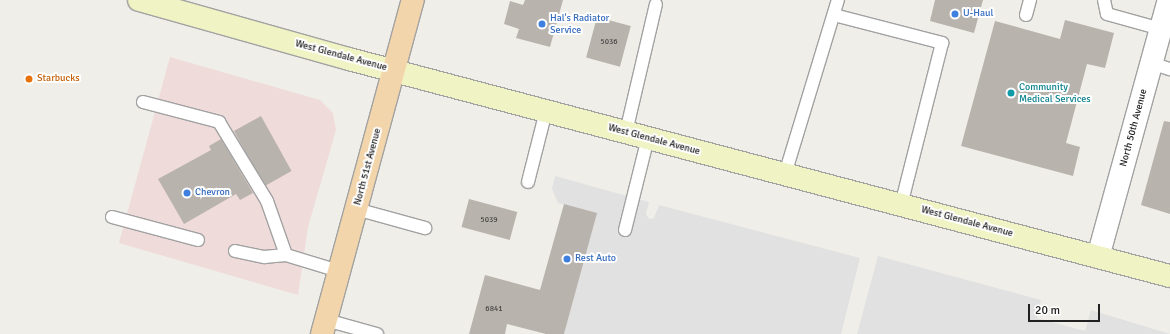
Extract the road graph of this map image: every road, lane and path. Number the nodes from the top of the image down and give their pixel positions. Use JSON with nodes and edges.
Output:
{"nodes":[{"id":1,"x":139,"y":0,"type":"edge"},
{"id":2,"x":413,"y":0,"type":"edge"},
{"id":3,"x":838,"y":0,"type":"edge"},
{"id":4,"x":1030,"y":0,"type":"edge"},
{"id":5,"x":1104,"y":0,"type":"edge"},
{"id":6,"x":1169,"y":0,"type":"edge"},
{"id":7,"x":656,"y":4,"type":"dead end"},
{"id":8,"x":834,"y":15,"type":"junction"},
{"id":9,"x":1026,"y":16,"type":"dead end"},
{"id":10,"x":1161,"y":29,"type":"junction"},
{"id":11,"x":1161,"y":66,"type":"edge"},
{"id":12,"x":394,"y":71,"type":"junction"},
{"id":13,"x":143,"y":102,"type":"dead end"},
{"id":14,"x":546,"y":111,"type":"junction"},
{"id":15,"x":626,"y":132,"type":"junction"},
{"id":16,"x":648,"y":138,"type":"junction"},
{"id":17,"x":785,"y":174,"type":"junction"},
{"id":18,"x":528,"y":182,"type":"dead end"},
{"id":19,"x":901,"y":205,"type":"junction"},
{"id":20,"x":356,"y":209,"type":"junction"},
{"id":21,"x":112,"y":217,"type":"dead end"},
{"id":22,"x":425,"y":228,"type":"dead end"},
{"id":23,"x":625,"y":230,"type":"dead end"},
{"id":24,"x":198,"y":240,"type":"dead end"},
{"id":25,"x":235,"y":251,"type":"dead end"},
{"id":26,"x":286,"y":255,"type":"junction"},
{"id":27,"x":1098,"y":257,"type":"junction"},
{"id":28,"x":340,"y":270,"type":"junction"},
{"id":29,"x":1170,"y":276,"type":"edge"},
{"id":30,"x":324,"y":327,"type":"edge"},
{"id":31,"x":377,"y":334,"type":"edge"}],
"edges":[{"from":1,"to":12,"type":"main road","name":"West Glendale Avenue"},
{"from":2,"to":12,"type":"main road","name":"North 51st Avenue"},
{"from":3,"to":8,"type":"lane"},
{"from":4,"to":9,"type":"lane"},
{"from":5,"to":10,"type":"lane"},
{"from":6,"to":10,"type":"street","name":"North 50th Avenue"},
{"from":7,"to":15,"type":"lane"},
{"from":8,"to":17,"type":"lane"},
{"from":8,"to":19,"type":"lane"},
{"from":10,"to":11,"type":"street","name":"North 50th Avenue"},
{"from":11,"to":27,"type":"street","name":"North 50th Avenue"},
{"from":12,"to":14,"type":"main road","name":"West Glendale Avenue"},
{"from":12,"to":20,"type":"main road","name":"North 51st Avenue"},
{"from":13,"to":26,"type":"lane"},
{"from":14,"to":15,"type":"main road","name":"West Glendale Avenue"},
{"from":14,"to":18,"type":"lane"},
{"from":15,"to":16,"type":"main road","name":"West Glendale Avenue"},
{"from":16,"to":17,"type":"main road","name":"West Glendale Avenue"},
{"from":16,"to":23,"type":"lane"},
{"from":17,"to":19,"type":"main road","name":"West Glendale Avenue"},
{"from":19,"to":27,"type":"main road","name":"West Glendale Avenue"},
{"from":20,"to":22,"type":"lane"},
{"from":20,"to":28,"type":"main road","name":"North 51st Avenue"},
{"from":21,"to":24,"type":"lane"},
{"from":25,"to":26,"type":"lane"},
{"from":26,"to":28,"type":"lane"},
{"from":27,"to":29,"type":"main road","name":"West Glendale Avenue"},
{"from":28,"to":30,"type":"main road","name":"North 51st Avenue"},
{"from":30,"to":31,"type":"lane"}]}
